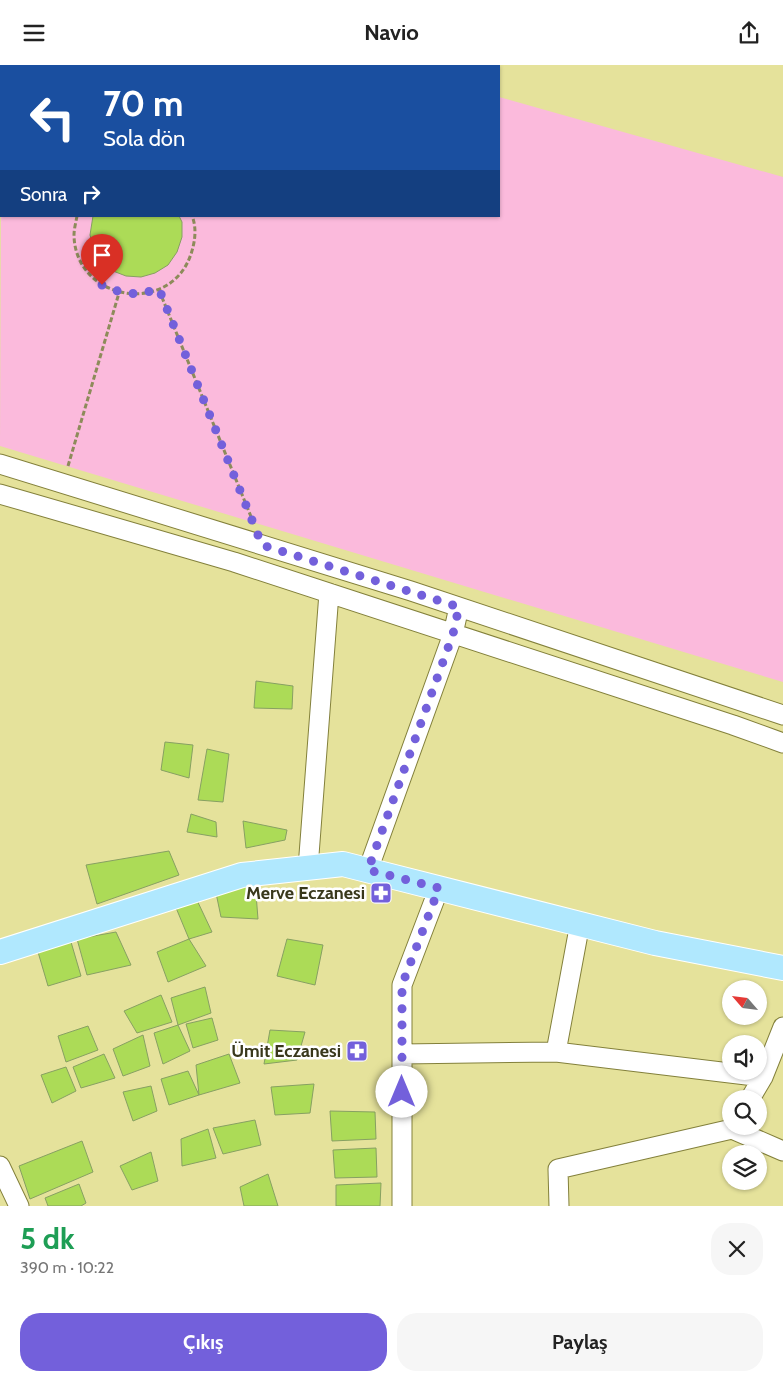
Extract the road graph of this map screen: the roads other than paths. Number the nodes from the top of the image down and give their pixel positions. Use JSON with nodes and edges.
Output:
{"nodes":[{"id":1,"x":0,"y":464,"type":"edge"},
{"id":2,"x":0,"y":494,"type":"edge"},
{"id":3,"x":329,"y":593,"type":"junction"},
{"id":4,"x":459,"y":607,"type":"junction"},
{"id":5,"x":453,"y":634,"type":"junction"},
{"id":6,"x":783,"y":715,"type":"edge"},
{"id":7,"x":783,"y":743,"type":"edge"},
{"id":8,"x":308,"y":868,"type":"junction"},
{"id":9,"x":368,"y":870,"type":"junction"},
{"id":10,"x":439,"y":888,"type":"junction"},
{"id":11,"x":580,"y":923,"type":"junction"},
{"id":12,"x":0,"y":952,"type":"edge"},
{"id":13,"x":783,"y":968,"type":"edge"},
{"id":14,"x":783,"y":1027,"type":"edge"},
{"id":15,"x":556,"y":1052,"type":"junction"},
{"id":16,"x":402,"y":1054,"type":"junction"},
{"id":17,"x":767,"y":1067,"type":"edge"},
{"id":18,"x":722,"y":1072,"type":"edge"},
{"id":19,"x":722,"y":1131,"type":"edge"},
{"id":20,"x":748,"y":1135,"type":"edge"},
{"id":21,"x":783,"y":1151,"type":"edge"},
{"id":22,"x":0,"y":1166,"type":"edge"},
{"id":23,"x":19,"y":1206,"type":"edge"},
{"id":24,"x":402,"y":1206,"type":"edge"},
{"id":25,"x":560,"y":1206,"type":"edge"}],
"edges":[{"from":1,"to":4,"type":"street"},
{"from":2,"to":3,"type":"street"},
{"from":3,"to":5,"type":"street"},
{"from":3,"to":8,"type":"street"},
{"from":4,"to":5,"type":"street"},
{"from":4,"to":6,"type":"street"},
{"from":5,"to":7,"type":"street"},
{"from":5,"to":9,"type":"street"},
{"from":8,"to":9,"type":"main road"},
{"from":8,"to":12,"type":"main road"},
{"from":9,"to":10,"type":"main road"},
{"from":10,"to":11,"type":"main road"},
{"from":10,"to":16,"type":"street"},
{"from":11,"to":13,"type":"main road"},
{"from":11,"to":15,"type":"street"},
{"from":14,"to":17,"type":"street"},
{"from":15,"to":16,"type":"street"},
{"from":15,"to":18,"type":"street"},
{"from":16,"to":24,"type":"street"},
{"from":19,"to":25,"type":"street"},
{"from":20,"to":21,"type":"street"},
{"from":22,"to":23,"type":"street"}]}
